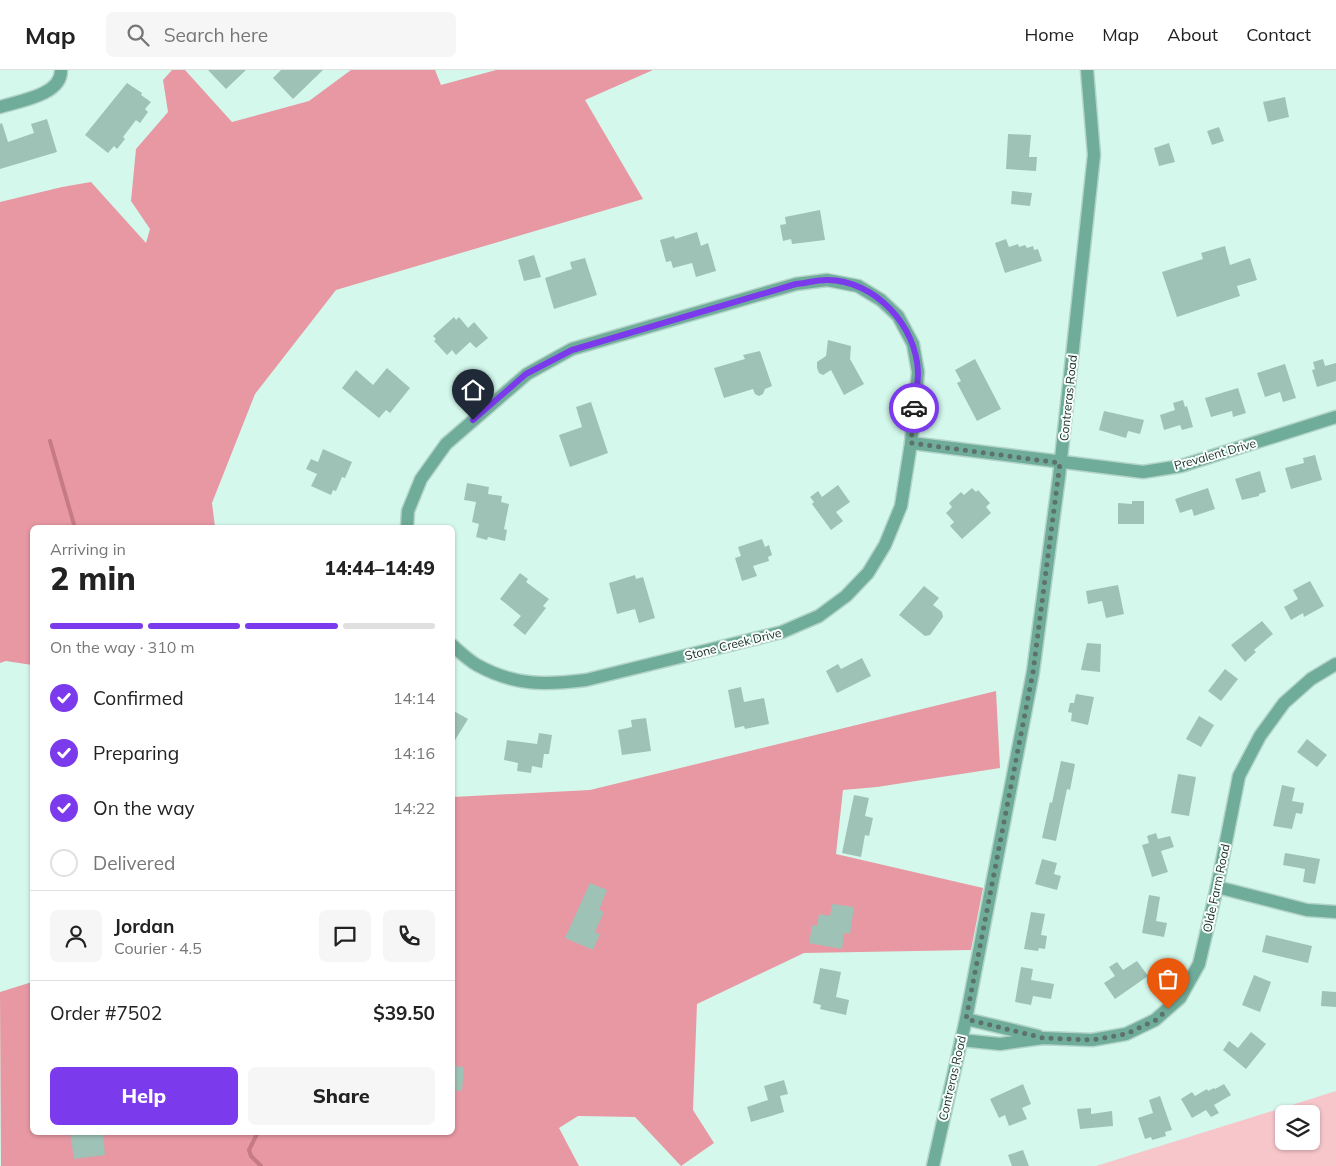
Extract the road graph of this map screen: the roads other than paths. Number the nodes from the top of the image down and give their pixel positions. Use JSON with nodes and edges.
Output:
{"nodes":[{"id":1,"x":61,"y":70,"type":"edge"},
{"id":2,"x":1087,"y":70,"type":"edge"},
{"id":3,"x":0,"y":107,"type":"edge"},
{"id":4,"x":1336,"y":417,"type":"edge"},
{"id":5,"x":911,"y":443,"type":"junction"},
{"id":6,"x":1060,"y":463,"type":"junction"},
{"id":7,"x":407,"y":525,"type":"edge"},
{"id":8,"x":455,"y":648,"type":"edge"},
{"id":9,"x":1336,"y":664,"type":"edge"},
{"id":10,"x":1217,"y":886,"type":"junction"},
{"id":11,"x":1336,"y":912,"type":"edge"},
{"id":12,"x":966,"y":1019,"type":"junction"},
{"id":13,"x":1043,"y":1038,"type":"junction"},
{"id":14,"x":961,"y":1040,"type":"junction"},
{"id":15,"x":933,"y":1166,"type":"edge"}],
"edges":[{"from":1,"to":3,"type":"street"},
{"from":2,"to":6,"type":"street","name":"Contreras Road"},
{"from":4,"to":6,"type":"street","name":"Prevalent Drive"},
{"from":5,"to":6,"type":"street"},
{"from":5,"to":7,"type":"street","name":"Stone Creek Drive"},
{"from":5,"to":8,"type":"street","name":"Stone Creek Drive"},
{"from":6,"to":12,"type":"street","name":"Contreras Road"},
{"from":9,"to":10,"type":"street","name":"Olde Farm Road"},
{"from":10,"to":11,"type":"street"},
{"from":10,"to":13,"type":"street","name":"Olde Farm Road"},
{"from":12,"to":13,"type":"street","name":"Olde Farm Road"},
{"from":12,"to":14,"type":"street","name":"Contreras Road"},
{"from":13,"to":14,"type":"street","name":"Olde Farm Road"},
{"from":14,"to":15,"type":"street","name":"Contreras Road"}]}
